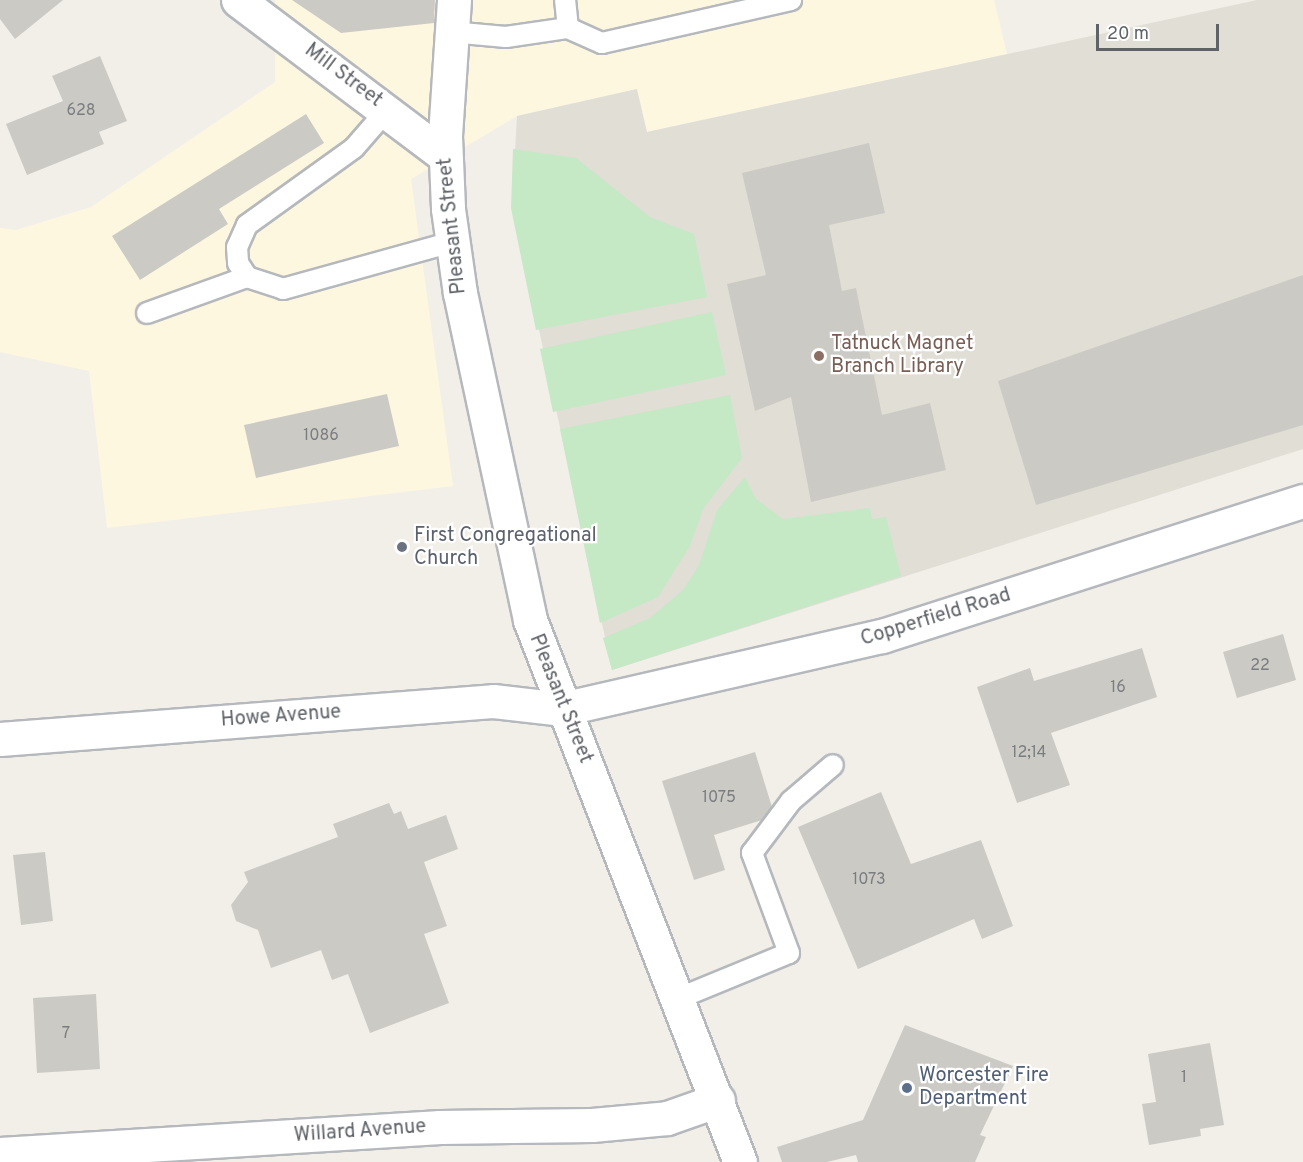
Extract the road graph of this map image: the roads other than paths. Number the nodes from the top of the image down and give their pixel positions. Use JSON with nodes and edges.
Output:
{"nodes":[{"id":1,"x":237,"y":0,"type":"edge"},
{"id":2,"x":454,"y":0,"type":"edge"},
{"id":3,"x":565,"y":0,"type":"edge"},
{"id":4,"x":791,"y":0,"type":"edge"},
{"id":5,"x":568,"y":28,"type":"junction"},
{"id":6,"x":451,"y":32,"type":"junction"},
{"id":7,"x":387,"y":110,"type":"junction"},
{"id":8,"x":445,"y":156,"type":"junction"},
{"id":9,"x":452,"y":242,"type":"junction"},
{"id":10,"x":247,"y":277,"type":"junction"},
{"id":11,"x":147,"y":313,"type":"dead end"},
{"id":12,"x":1303,"y":501,"type":"edge"},
{"id":13,"x":562,"y":709,"type":"junction"},
{"id":14,"x":0,"y":739,"type":"edge"},
{"id":15,"x":833,"y":765,"type":"dead end"},
{"id":16,"x":677,"y":999,"type":"junction"},
{"id":17,"x":718,"y":1100,"type":"junction"},
{"id":18,"x":0,"y":1154,"type":"edge"},
{"id":19,"x":740,"y":1162,"type":"edge"}],
"edges":[{"from":1,"to":7,"type":"street","name":"Mill Street"},
{"from":2,"to":6,"type":"street","name":"Pleasant Street"},
{"from":3,"to":5,"type":"lane"},
{"from":4,"to":5,"type":"lane"},
{"from":5,"to":6,"type":"lane"},
{"from":6,"to":8,"type":"street","name":"Pleasant Street"},
{"from":7,"to":8,"type":"street","name":"Mill Street"},
{"from":7,"to":10,"type":"lane"},
{"from":8,"to":9,"type":"street","name":"Pleasant Street"},
{"from":9,"to":10,"type":"lane"},
{"from":9,"to":13,"type":"street","name":"Pleasant Street"},
{"from":10,"to":11,"type":"lane"},
{"from":12,"to":13,"type":"street","name":"Copperfield Road"},
{"from":13,"to":14,"type":"street","name":"Howe Avenue"},
{"from":13,"to":16,"type":"street","name":"Pleasant Street"},
{"from":15,"to":16,"type":"lane"},
{"from":16,"to":17,"type":"street","name":"Pleasant Street"},
{"from":17,"to":18,"type":"street","name":"Willard Avenue"},
{"from":17,"to":19,"type":"street","name":"Pleasant Street"}]}
